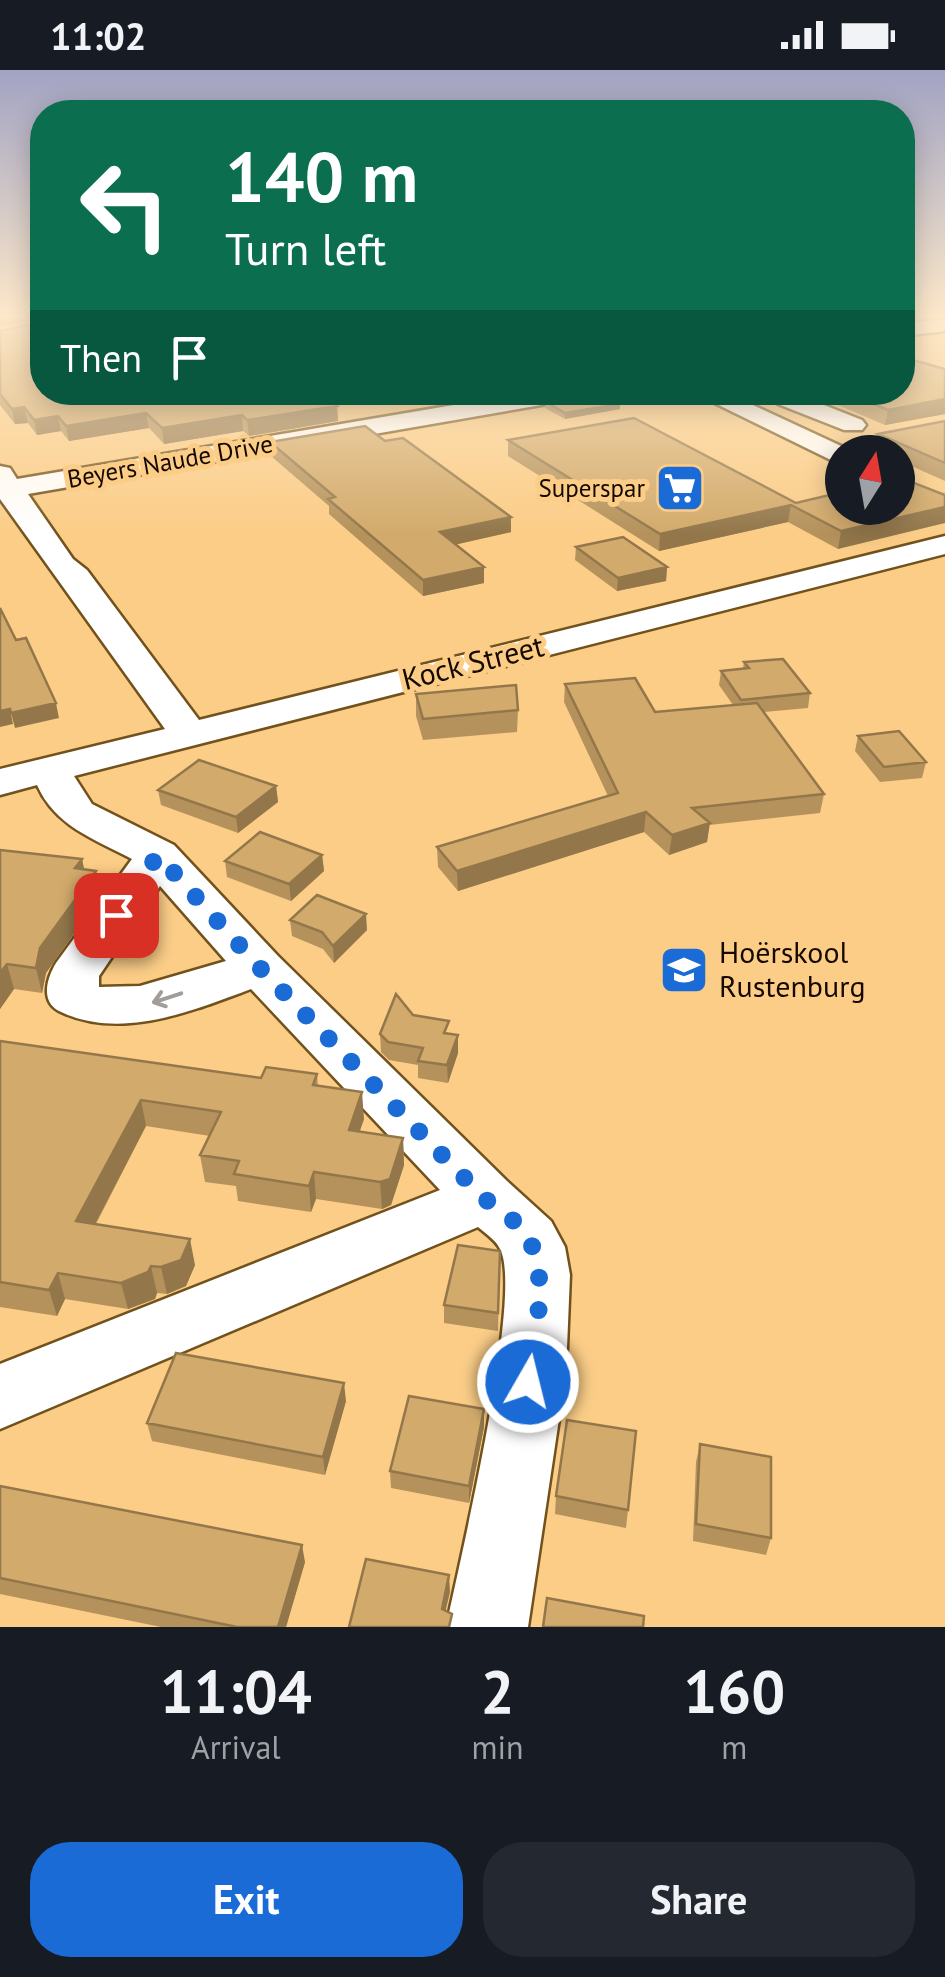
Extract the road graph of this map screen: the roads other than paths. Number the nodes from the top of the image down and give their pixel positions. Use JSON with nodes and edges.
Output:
{"nodes":[{"id":1,"x":435,"y":405,"type":"edge"},
{"id":2,"x":462,"y":405,"type":"edge"},
{"id":3,"x":692,"y":405,"type":"edge"},
{"id":4,"x":732,"y":405,"type":"edge"},
{"id":5,"x":802,"y":405,"type":"edge"},
{"id":6,"x":679,"y":410,"type":"dead end"},
{"id":7,"x":818,"y":412,"type":"junction"},
{"id":8,"x":366,"y":416,"type":"junction"},
{"id":9,"x":769,"y":422,"type":"junction"},
{"id":10,"x":857,"y":435,"type":"edge"},
{"id":11,"x":825,"y":447,"type":"edge"},
{"id":12,"x":8,"y":477,"type":"edge"},
{"id":13,"x":945,"y":545,"type":"edge"},
{"id":14,"x":189,"y":734,"type":"junction"},
{"id":15,"x":25,"y":775,"type":"edge"},
{"id":16,"x":158,"y":855,"type":"junction"},
{"id":17,"x":260,"y":968,"type":"junction"},
{"id":18,"x":484,"y":1198,"type":"junction"},
{"id":19,"x":0,"y":1398,"type":"edge"},
{"id":20,"x":487,"y":1627,"type":"edge"}],
"edges":[{"from":1,"to":8,"type":"street","name":"Beyers Naude Drive"},
{"from":2,"to":8,"type":"street","name":"Beyers Naude Drive"},
{"from":3,"to":6,"type":"street"},
{"from":4,"to":9,"type":"street"},
{"from":5,"to":7,"type":"street"},
{"from":7,"to":9,"type":"street"},
{"from":7,"to":10,"type":"street"},
{"from":8,"to":12,"type":"street","name":"Beyers Naude Drive"},
{"from":9,"to":11,"type":"street"},
{"from":12,"to":14,"type":"street"},
{"from":13,"to":14,"type":"street","name":"Kock Street"},
{"from":14,"to":15,"type":"street","name":"Kock Street"},
{"from":15,"to":16,"type":"street"},
{"from":16,"to":17,"type":"street"},
{"from":17,"to":16,"type":"street","one_way":true},
{"from":17,"to":18,"type":"street"},
{"from":18,"to":19,"type":"street"},
{"from":18,"to":20,"type":"street"}]}
